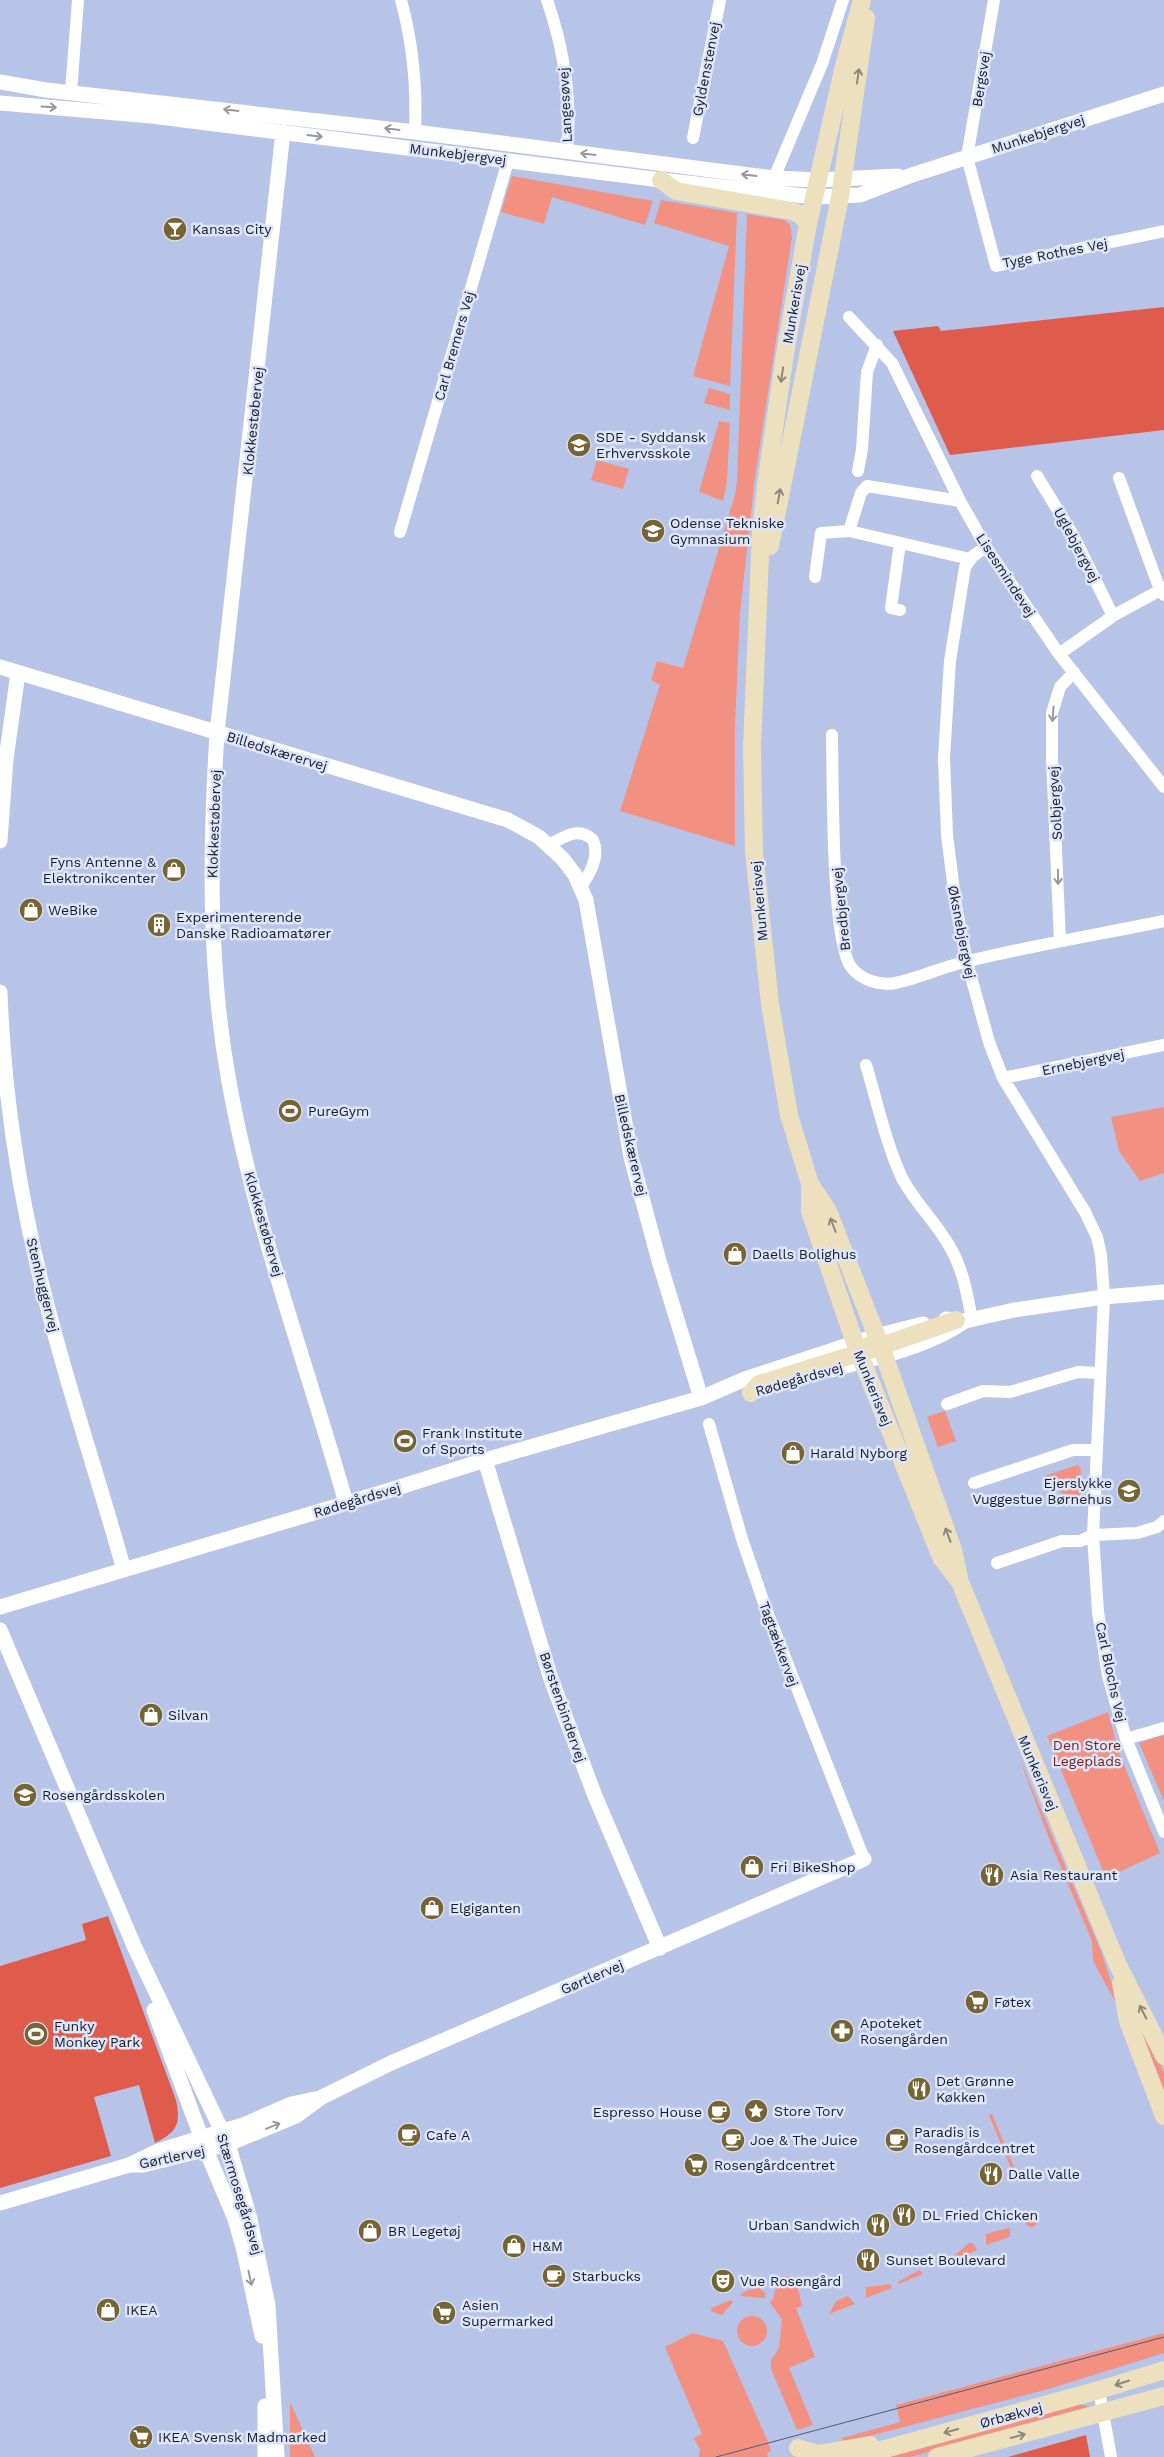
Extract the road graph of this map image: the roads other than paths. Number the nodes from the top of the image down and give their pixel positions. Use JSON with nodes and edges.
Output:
{"nodes":[{"id":1,"x":78,"y":0,"type":"edge"},
{"id":2,"x":401,"y":0,"type":"edge"},
{"id":3,"x":547,"y":0,"type":"edge"},
{"id":4,"x":720,"y":0,"type":"edge"},
{"id":5,"x":843,"y":0,"type":"edge"},
{"id":6,"x":862,"y":0,"type":"edge"},
{"id":7,"x":869,"y":0,"type":"edge"},
{"id":8,"x":994,"y":0,"type":"edge"},
{"id":9,"x":0,"y":82,"type":"edge"},
{"id":10,"x":46,"y":90,"type":"junction"},
{"id":11,"x":0,"y":92,"type":"edge"},
{"id":12,"x":71,"y":92,"type":"junction"},
{"id":13,"x":1164,"y":94,"type":"edge"},
{"id":14,"x":0,"y":104,"type":"edge"},
{"id":15,"x":283,"y":132,"type":"junction"},
{"id":16,"x":415,"y":132,"type":"junction"},
{"id":17,"x":693,"y":138,"type":"dead end"},
{"id":18,"x":567,"y":152,"type":"junction"},
{"id":19,"x":968,"y":157,"type":"junction"},
{"id":20,"x":508,"y":161,"type":"junction"},
{"id":21,"x":774,"y":178,"type":"junction"},
{"id":22,"x":661,"y":180,"type":"junction"},
{"id":23,"x":828,"y":188,"type":"junction"},
{"id":24,"x":808,"y":224,"type":"junction"},
{"id":25,"x":1164,"y":231,"type":"edge"},
{"id":26,"x":849,"y":317,"type":"dead end"},
{"id":27,"x":877,"y":345,"type":"junction"},
{"id":28,"x":858,"y":471,"type":"dead end"},
{"id":29,"x":1037,"y":476,"type":"dead end"},
{"id":30,"x":1119,"y":478,"type":"dead end"},
{"id":31,"x":960,"y":501,"type":"junction"},
{"id":32,"x":400,"y":532,"type":"dead end"},
{"id":33,"x":849,"y":532,"type":"junction"},
{"id":34,"x":900,"y":543,"type":"junction"},
{"id":35,"x":986,"y":547,"type":"junction"},
{"id":36,"x":970,"y":559,"type":"junction"},
{"id":37,"x":815,"y":578,"type":"dead end"},
{"id":38,"x":1163,"y":591,"type":"edge"},
{"id":39,"x":900,"y":610,"type":"dead end"},
{"id":40,"x":759,"y":613,"type":"junction"},
{"id":41,"x":1113,"y":616,"type":"junction"},
{"id":42,"x":1059,"y":654,"type":"junction"},
{"id":43,"x":0,"y":667,"type":"edge"},
{"id":44,"x":1074,"y":672,"type":"junction"},
{"id":45,"x":18,"y":673,"type":"junction"},
{"id":46,"x":217,"y":733,"type":"junction"},
{"id":47,"x":832,"y":735,"type":"dead end"},
{"id":48,"x":1164,"y":787,"type":"edge"},
{"id":49,"x":0,"y":841,"type":"edge"},
{"id":50,"x":549,"y":845,"type":"junction"},
{"id":51,"x":581,"y":888,"type":"junction"},
{"id":52,"x":1164,"y":921,"type":"edge"},
{"id":53,"x":1060,"y":941,"type":"junction"},
{"id":54,"x":967,"y":962,"type":"junction"},
{"id":55,"x":0,"y":992,"type":"edge"},
{"id":56,"x":1164,"y":1045,"type":"edge"},
{"id":57,"x":866,"y":1065,"type":"dead end"},
{"id":58,"x":1003,"y":1078,"type":"junction"},
{"id":59,"x":810,"y":1184,"type":"junction"},
{"id":60,"x":1164,"y":1292,"type":"edge"},
{"id":61,"x":1104,"y":1297,"type":"junction"},
{"id":62,"x":964,"y":1320,"type":"junction"},
{"id":63,"x":869,"y":1349,"type":"junction"},
{"id":64,"x":1100,"y":1373,"type":"junction"},
{"id":65,"x":750,"y":1393,"type":"joint"},
{"id":66,"x":708,"y":1396,"type":"junction"},
{"id":67,"x":947,"y":1404,"type":"dead end"},
{"id":68,"x":708,"y":1424,"type":"dead end"},
{"id":69,"x":1096,"y":1450,"type":"junction"},
{"id":70,"x":485,"y":1460,"type":"junction"},
{"id":71,"x":974,"y":1483,"type":"dead end"},
{"id":72,"x":346,"y":1503,"type":"junction"},
{"id":73,"x":1164,"y":1521,"type":"edge"},
{"id":74,"x":1093,"y":1535,"type":"junction"},
{"id":75,"x":997,"y":1563,"type":"dead end"},
{"id":76,"x":124,"y":1570,"type":"junction"},
{"id":77,"x":960,"y":1582,"type":"junction"},
{"id":78,"x":0,"y":1607,"type":"edge"},
{"id":79,"x":0,"y":1630,"type":"edge"},
{"id":80,"x":1164,"y":1728,"type":"edge"},
{"id":81,"x":1126,"y":1739,"type":"junction"},
{"id":82,"x":1164,"y":1832,"type":"edge"},
{"id":83,"x":864,"y":1859,"type":"joint"},
{"id":84,"x":135,"y":1948,"type":"junction"},
{"id":85,"x":660,"y":1948,"type":"junction"},
{"id":86,"x":1117,"y":1963,"type":"junction"},
{"id":87,"x":1164,"y":2056,"type":"edge"},
{"id":88,"x":1152,"y":2086,"type":"junction"},
{"id":89,"x":1164,"y":2102,"type":"edge"},
{"id":90,"x":1164,"y":2116,"type":"edge"},
{"id":91,"x":214,"y":2141,"type":"junction"},
{"id":92,"x":0,"y":2203,"type":"edge"},
{"id":93,"x":1164,"y":2370,"type":"edge"},
{"id":94,"x":1099,"y":2390,"type":"junction"},
{"id":95,"x":1164,"y":2390,"type":"edge"},
{"id":96,"x":1158,"y":2401,"type":"edge"},
{"id":97,"x":1104,"y":2413,"type":"junction"},
{"id":98,"x":898,"y":2446,"type":"junction"},
{"id":99,"x":798,"y":2448,"type":"dead end"},
{"id":100,"x":265,"y":2457,"type":"edge"},
{"id":101,"x":277,"y":2457,"type":"edge"},
{"id":102,"x":856,"y":2457,"type":"edge"},
{"id":103,"x":937,"y":2457,"type":"edge"},
{"id":104,"x":1111,"y":2457,"type":"edge"}],
"edges":[{"from":1,"to":12,"type":"street"},
{"from":2,"to":16,"type":"street"},
{"from":3,"to":18,"type":"street","name":"Langesøvej"},
{"from":4,"to":17,"type":"street","name":"Gyldenstenvej"},
{"from":5,"to":21,"type":"street"},
{"from":6,"to":23,"type":"main road","name":"Munkerisvej"},
{"from":23,"to":7,"type":"main road","name":"Munkerisvej","one_way":true},
{"from":8,"to":19,"type":"street","name":"Bergsvej"},
{"from":9,"to":10,"type":"street","name":"Munkebjergvej"},
{"from":10,"to":11,"type":"street"},
{"from":10,"to":12,"type":"street","name":"Munkebjergvej"},
{"from":16,"to":12,"type":"street","name":"Munkebjergvej","one_way":true},
{"from":13,"to":19,"type":"street","name":"Munkebjergvej"},
{"from":14,"to":15,"type":"street","name":"Munkebjergvej","one_way":true},
{"from":15,"to":20,"type":"street","name":"Munkebjergvej","one_way":true},
{"from":15,"to":46,"type":"street","name":"Klokkestøbervej"},
{"from":16,"to":18,"type":"street","name":"Munkebjergvej"},
{"from":21,"to":18,"type":"street","name":"Munkebjergvej","one_way":true},
{"from":19,"to":23,"type":"street","name":"Munkebjergvej"},
{"from":19,"to":25,"type":"street","name":"Tyge Rothes Vej"},
{"from":20,"to":22,"type":"street","name":"Munkebjergvej"},
{"from":20,"to":32,"type":"street","name":"Carl Bremers Vej"},
{"from":21,"to":23,"type":"street","name":"Munkebjergvej"},
{"from":22,"to":23,"type":"street","name":"Munkebjergvej"},
{"from":22,"to":24,"type":"main road"},
{"from":23,"to":24,"type":"main road","name":"Munkerisvej"},
{"from":40,"to":23,"type":"main road","name":"Munkerisvej","one_way":true},
{"from":24,"to":40,"type":"main road","name":"Munkerisvej","one_way":true},
{"from":26,"to":27,"type":"street","name":"Lisesmindevej"},
{"from":27,"to":28,"type":"street"},
{"from":27,"to":31,"type":"street","name":"Lisesmindevej"},
{"from":29,"to":41,"type":"street","name":"Uglebjergvej"},
{"from":30,"to":38,"type":"street"},
{"from":31,"to":33,"type":"street"},
{"from":31,"to":35,"type":"street","name":"Lisesmindevej"},
{"from":33,"to":34,"type":"street"},
{"from":33,"to":37,"type":"street"},
{"from":34,"to":36,"type":"street"},
{"from":34,"to":39,"type":"street"},
{"from":35,"to":36,"type":"street"},
{"from":35,"to":42,"type":"street","name":"Lisesmindevej"},
{"from":36,"to":54,"type":"street","name":"Øksnebjergvej"},
{"from":38,"to":41,"type":"street"},
{"from":40,"to":59,"type":"main road","name":"Munkerisvej"},
{"from":41,"to":42,"type":"street"},
{"from":42,"to":44,"type":"street","name":"Lisesmindevej"},
{"from":43,"to":45,"type":"street","name":"Billedskærervej"},
{"from":44,"to":48,"type":"street","name":"Lisesmindevej"},
{"from":44,"to":53,"type":"street","name":"Solbjergvej","one_way":true},
{"from":45,"to":46,"type":"street","name":"Billedskærervej"},
{"from":45,"to":49,"type":"street"},
{"from":46,"to":50,"type":"street","name":"Billedskærervej"},
{"from":46,"to":72,"type":"street","name":"Klokkestøbervej"},
{"from":47,"to":54,"type":"street","name":"Bredbjergvej"},
{"from":50,"to":51,"type":"street","name":"Billedskærervej"},
{"from":50,"to":51,"type":"street"},
{"from":51,"to":66,"type":"street","name":"Billedskærervej"},
{"from":52,"to":53,"type":"street","name":"Bredbjergvej"},
{"from":53,"to":54,"type":"street","name":"Bredbjergvej"},
{"from":54,"to":58,"type":"street","name":"Øksnebjergvej"},
{"from":55,"to":76,"type":"street","name":"Stenhuggervej"},
{"from":56,"to":58,"type":"street","name":"Ernebjergvej"},
{"from":57,"to":62,"type":"street"},
{"from":58,"to":61,"type":"street","name":"Øksnebjergvej"},
{"from":63,"to":59,"type":"main road","name":"Munkerisvej","one_way":true},
{"from":59,"to":63,"type":"main road","name":"Munkerisvej"},
{"from":60,"to":61,"type":"street"},
{"from":61,"to":62,"type":"street"},
{"from":61,"to":64,"type":"street","name":"Carl Blochs Vej"},
{"from":62,"to":63,"type":"main road"},
{"from":63,"to":65,"type":"main road"},
{"from":63,"to":66,"type":"street","name":"Rødegårdsvej"},
{"from":77,"to":63,"type":"main road","name":"Munkerisvej","one_way":true},
{"from":63,"to":77,"type":"main road","name":"Munkerisvej"},
{"from":64,"to":67,"type":"street"},
{"from":64,"to":69,"type":"street","name":"Carl Blochs Vej"},
{"from":65,"to":66,"type":"street","name":"Rødegårdsvej"},
{"from":66,"to":70,"type":"street","name":"Rødegårdsvej"},
{"from":68,"to":83,"type":"street","name":"Tagtækkervej"},
{"from":69,"to":71,"type":"street"},
{"from":69,"to":74,"type":"street","name":"Carl Blochs Vej"},
{"from":70,"to":72,"type":"street","name":"Rødegårdsvej"},
{"from":70,"to":85,"type":"street","name":"Børstenbindervej"},
{"from":72,"to":76,"type":"street","name":"Rødegårdsvej"},
{"from":73,"to":74,"type":"street"},
{"from":74,"to":75,"type":"street"},
{"from":74,"to":81,"type":"street","name":"Carl Blochs Vej"},
{"from":76,"to":78,"type":"street","name":"Rødegårdsvej"},
{"from":77,"to":86,"type":"main road","name":"Munkerisvej"},
{"from":79,"to":84,"type":"street","name":"Stærmosegårdsvej"},
{"from":80,"to":81,"type":"street"},
{"from":81,"to":82,"type":"street","name":"Carl Blochs Vej"},
{"from":83,"to":85,"type":"street","name":"Gørtlervej"},
{"from":84,"to":91,"type":"street","name":"Stærmosegårdsvej"},
{"from":84,"to":91,"type":"street","name":"Stærmosegårdsvej"},
{"from":85,"to":91,"type":"street","name":"Gørtlervej"},
{"from":87,"to":86,"type":"main road","name":"Munkerisvej","one_way":true},
{"from":86,"to":88,"type":"main road","name":"Munkerisvej"},
{"from":88,"to":89,"type":"main road"},
{"from":88,"to":90,"type":"main road","name":"Munkerisvej"},
{"from":91,"to":92,"type":"street","name":"Gørtlervej"},
{"from":91,"to":100,"type":"street","name":"Stærmosegårdsvej","one_way":true},
{"from":91,"to":101,"type":"street","name":"Stærmosegårdsvej"},
{"from":93,"to":94,"type":"main road","name":"Ørbækvej","one_way":true},
{"from":94,"to":97,"type":"street"},
{"from":94,"to":98,"type":"main road","name":"Ørbækvej","one_way":true},
{"from":95,"to":96,"type":"main road","name":"Ørbækvej"},
{"from":96,"to":97,"type":"main road","name":"Ørbækvej"},
{"from":103,"to":97,"type":"main road","name":"Ørbækvej","one_way":true},
{"from":97,"to":104,"type":"street"},
{"from":98,"to":99,"type":"main road"},
{"from":98,"to":102,"type":"main road","name":"Ørbækvej"}]}
